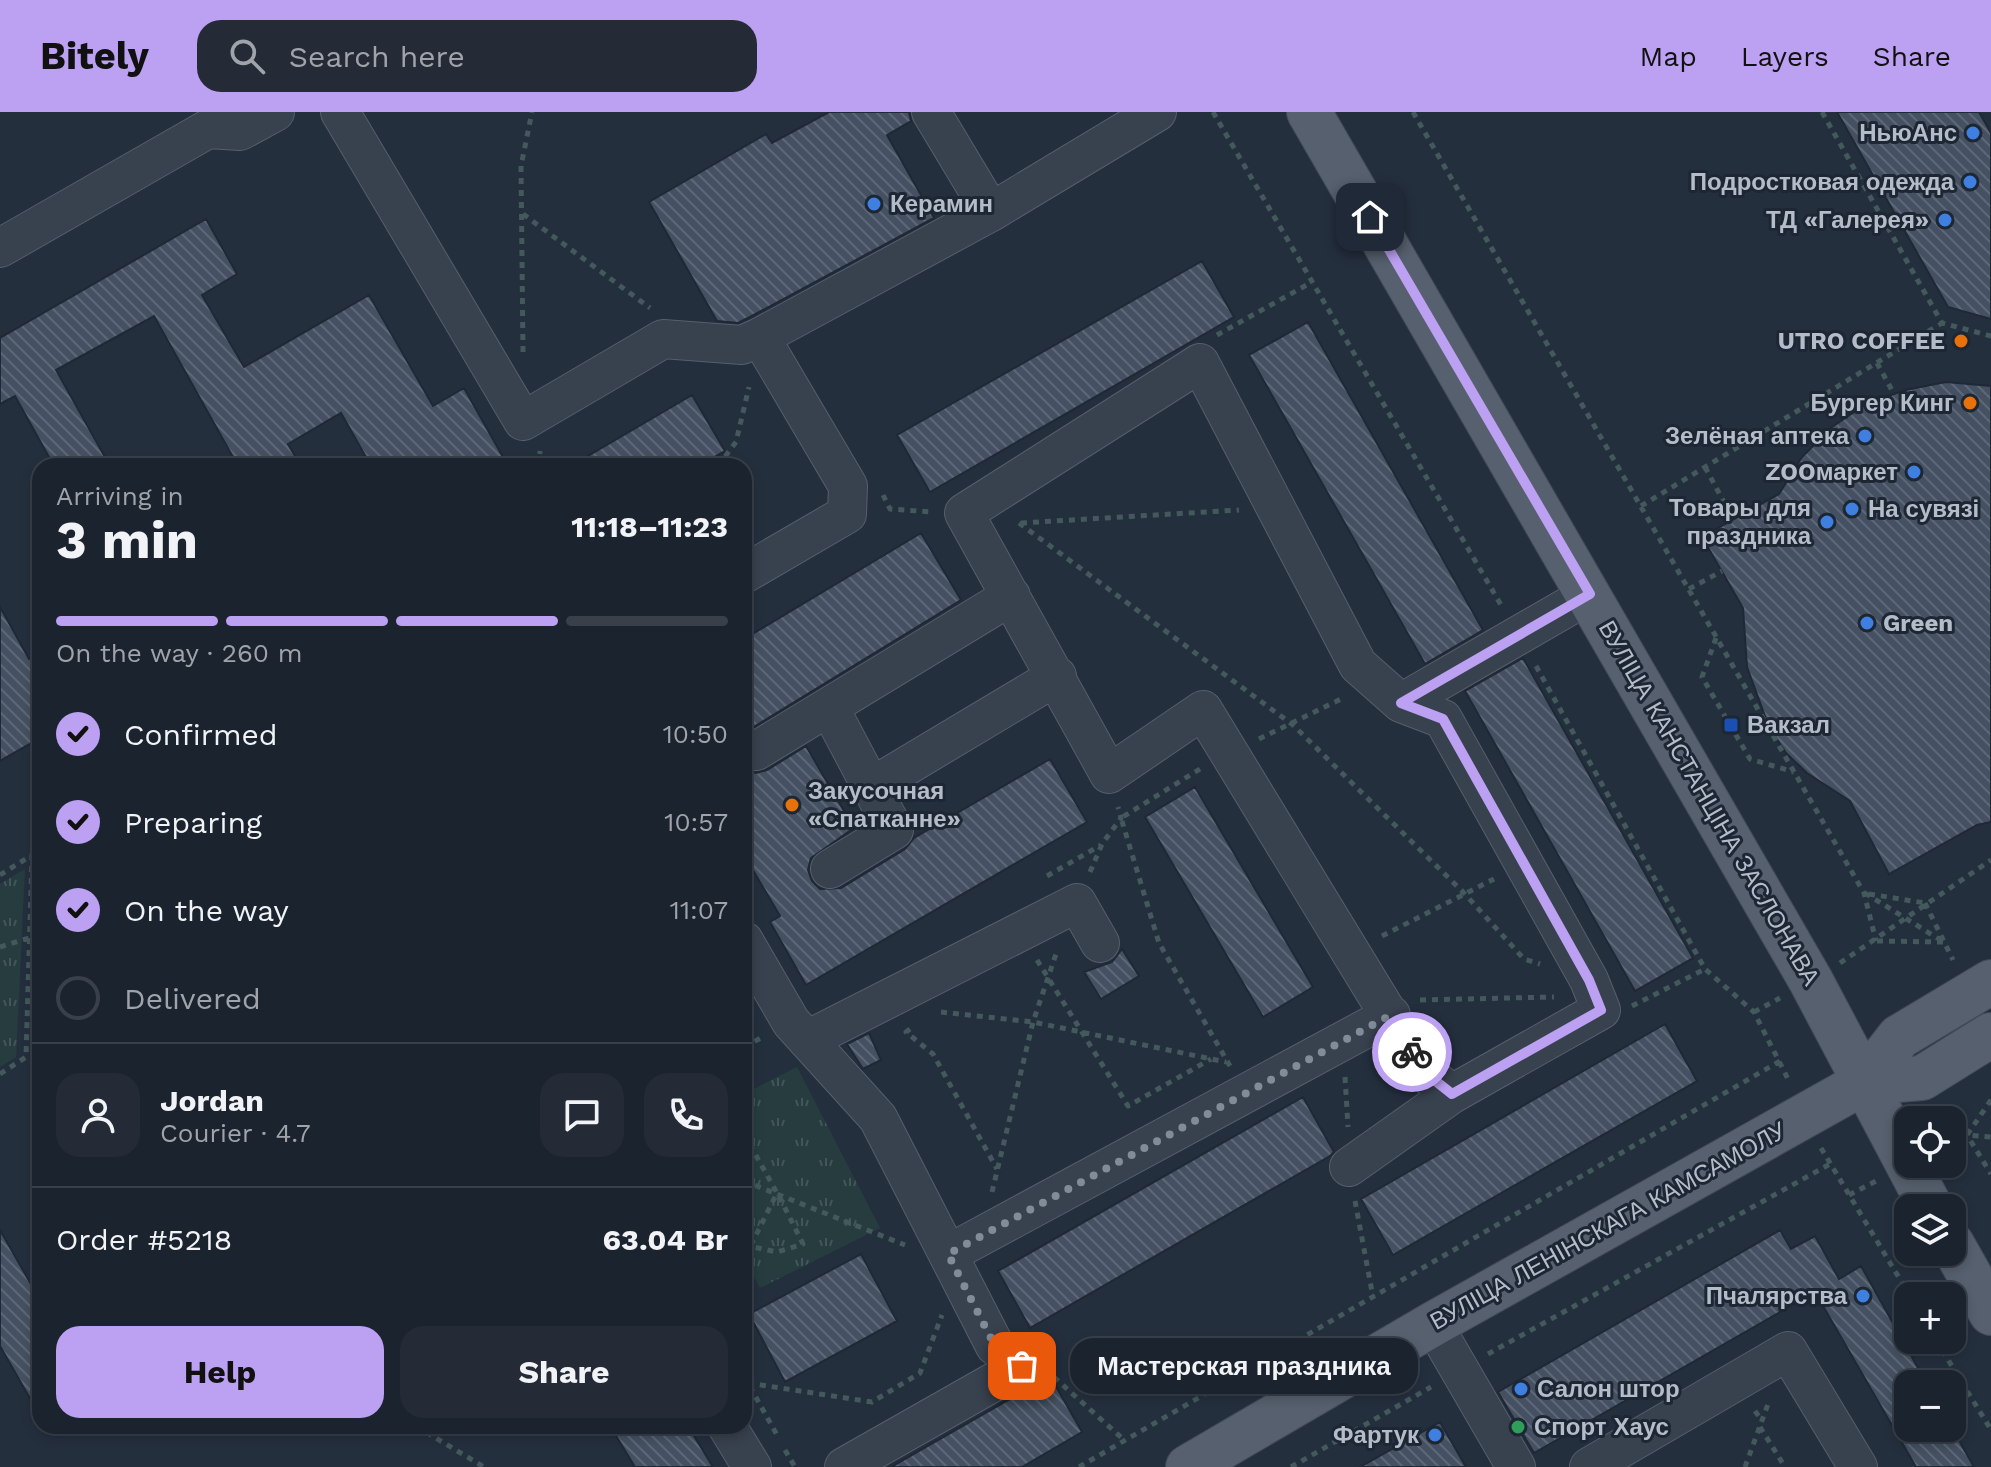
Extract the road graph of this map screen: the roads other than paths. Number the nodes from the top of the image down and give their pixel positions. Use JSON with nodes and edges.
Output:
{"nodes":[{"id":1,"x":275,"y":112,"type":"edge"},
{"id":2,"x":340,"y":112,"type":"edge"},
{"id":3,"x":931,"y":112,"type":"edge"},
{"id":4,"x":1157,"y":112,"type":"edge"},
{"id":5,"x":1309,"y":112,"type":"edge"},
{"id":6,"x":991,"y":212,"type":"junction"},
{"id":7,"x":4,"y":237,"type":"edge"},
{"id":8,"x":760,"y":337,"type":"junction"},
{"id":9,"x":752,"y":569,"type":"edge"},
{"id":10,"x":1590,"y":594,"type":"junction"},
{"id":11,"x":1011,"y":596,"type":"junction"},
{"id":12,"x":1057,"y":676,"type":"junction"},
{"id":13,"x":1388,"y":692,"type":"junction"},
{"id":14,"x":829,"y":707,"type":"junction"},
{"id":15,"x":756,"y":751,"type":"dead end"},
{"id":16,"x":873,"y":786,"type":"junction"},
{"id":17,"x":830,"y":869,"type":"dead end"},
{"id":18,"x":1100,"y":943,"type":"dead end"},
{"id":19,"x":752,"y":955,"type":"edge"},
{"id":20,"x":1980,"y":989,"type":"edge"},
{"id":21,"x":1387,"y":1008,"type":"junction"},
{"id":22,"x":1991,"y":1035,"type":"edge"},
{"id":23,"x":807,"y":1040,"type":"junction"},
{"id":24,"x":1863,"y":1083,"type":"junction"},
{"id":25,"x":1452,"y":1094,"type":"junction"},
{"id":26,"x":1349,"y":1167,"type":"dead end"},
{"id":27,"x":1923,"y":1194,"type":"edge"},
{"id":28,"x":948,"y":1254,"type":"junction"},
{"id":29,"x":1964,"y":1266,"type":"edge"},
{"id":30,"x":1991,"y":1313,"type":"edge"},
{"id":31,"x":1433,"y":1324,"type":"junction"},
{"id":32,"x":732,"y":1434,"type":"edge"},
{"id":33,"x":752,"y":1467,"type":"edge"},
{"id":34,"x":844,"y":1467,"type":"edge"},
{"id":35,"x":1188,"y":1467,"type":"edge"},
{"id":36,"x":1516,"y":1467,"type":"edge"},
{"id":37,"x":1589,"y":1467,"type":"edge"},
{"id":38,"x":1858,"y":1467,"type":"edge"}],
"edges":[{"from":1,"to":7,"type":"lane"},
{"from":2,"to":8,"type":"lane"},
{"from":3,"to":6,"type":"lane"},
{"from":4,"to":6,"type":"lane"},
{"from":5,"to":10,"type":"main road","name":"ВУЛІЦА КАНСТАНЦІНА ЗАСЛОНАВА"},
{"from":6,"to":8,"type":"lane"},
{"from":8,"to":9,"type":"lane"},
{"from":10,"to":13,"type":"lane"},
{"from":10,"to":24,"type":"main road","name":"ВУЛІЦА КАНСТАНЦІНА ЗАСЛОНАВА"},
{"from":11,"to":12,"type":"lane"},
{"from":11,"to":13,"type":"lane"},
{"from":11,"to":14,"type":"lane"},
{"from":12,"to":16,"type":"lane"},
{"from":12,"to":21,"type":"lane"},
{"from":13,"to":25,"type":"lane"},
{"from":14,"to":15,"type":"lane"},
{"from":14,"to":16,"type":"lane"},
{"from":16,"to":17,"type":"lane"},
{"from":18,"to":23,"type":"lane"},
{"from":19,"to":23,"type":"lane"},
{"from":20,"to":24,"type":"main road","name":"ВУЛІЦА ЛЕНІНСКАГА КАМСАМОЛУ"},
{"from":21,"to":25,"type":"lane"},
{"from":21,"to":28,"type":"lane"},
{"from":22,"to":24,"type":"main road","name":"ВУЛІЦА ЛЕНІНСКАГА КАМСАМОЛУ"},
{"from":23,"to":28,"type":"lane"},
{"from":24,"to":27,"type":"main road","name":"ВУЛІЦА КАНСТАНЦІНА ЗАСЛОНАВА"},
{"from":24,"to":31,"type":"main road","name":"ВУЛІЦА ЛЕНІНСКАГА КАМСАМОЛУ"},
{"from":25,"to":26,"type":"lane"},
{"from":28,"to":34,"type":"lane"},
{"from":29,"to":30,"type":"main road"},
{"from":31,"to":35,"type":"main road","name":"ВУЛІЦА ЛЕНІНСКАГА КАМСАМОЛУ"},
{"from":31,"to":36,"type":"lane"},
{"from":32,"to":33,"type":"lane"},
{"from":37,"to":38,"type":"lane"}]}
